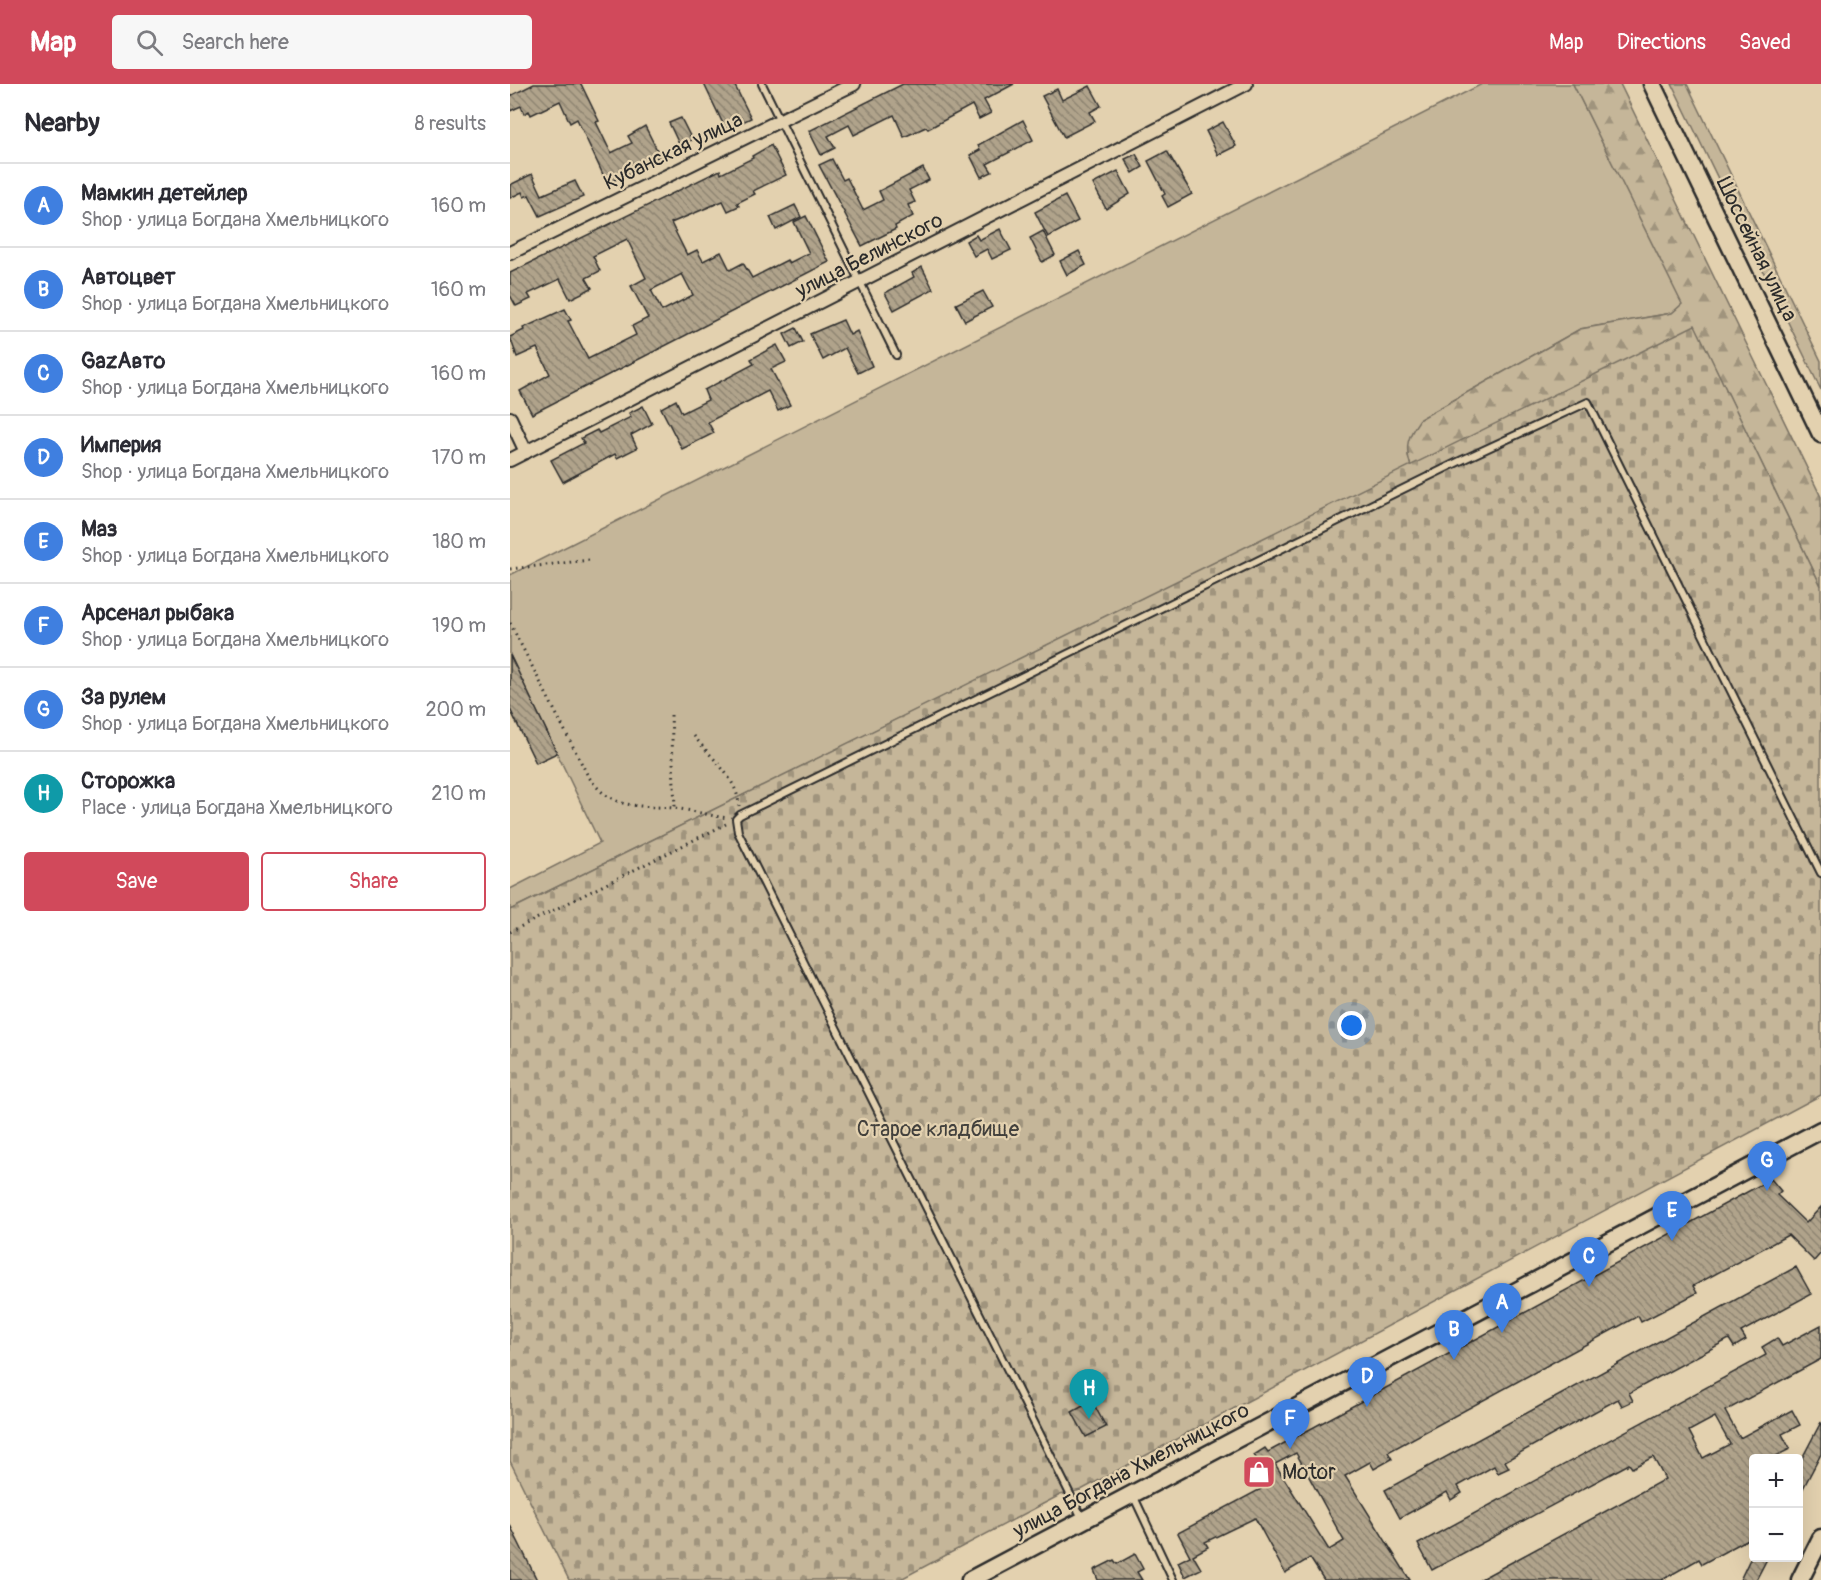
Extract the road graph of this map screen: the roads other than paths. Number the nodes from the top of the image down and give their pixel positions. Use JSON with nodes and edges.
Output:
{"nodes":[{"id":1,"x":762,"y":84,"type":"edge"},
{"id":2,"x":854,"y":84,"type":"edge"},
{"id":3,"x":1246,"y":84,"type":"edge"},
{"id":4,"x":1652,"y":84,"type":"edge"},
{"id":5,"x":780,"y":120,"type":"junction"},
{"id":6,"x":510,"y":253,"type":"edge"},
{"id":7,"x":860,"y":282,"type":"junction"},
{"id":8,"x":896,"y":355,"type":"dead end"},
{"id":9,"x":510,"y":418,"type":"edge"},
{"id":10,"x":1821,"y":434,"type":"edge"},
{"id":11,"x":526,"y":452,"type":"junction"},
{"id":12,"x":510,"y":460,"type":"edge"},
{"id":13,"x":1821,"y":873,"type":"edge"},
{"id":14,"x":1821,"y":1130,"type":"edge"},
{"id":15,"x":1133,"y":1494,"type":"junction"},
{"id":16,"x":1083,"y":1520,"type":"junction"},
{"id":17,"x":1821,"y":1538,"type":"edge"},
{"id":18,"x":970,"y":1580,"type":"edge"},
{"id":19,"x":1173,"y":1580,"type":"edge"},
{"id":20,"x":1800,"y":1580,"type":"edge"}],
"edges":[{"from":1,"to":5,"type":"lane"},
{"from":2,"to":5,"type":"street","name":"Кубанская улица"},
{"from":3,"to":7,"type":"street","name":"улица Белинского"},
{"from":4,"to":10,"type":"main road","name":"Шоссейная улица"},
{"from":5,"to":6,"type":"street","name":"Кубанская улица"},
{"from":5,"to":7,"type":"lane"},
{"from":7,"to":8,"type":"lane"},
{"from":7,"to":11,"type":"street","name":"улица Белинского"},
{"from":9,"to":11,"type":"street"},
{"from":11,"to":12,"type":"street","name":"улица Белинского"},
{"from":13,"to":16,"type":"lane"},
{"from":14,"to":15,"type":"main road","name":"улица Богдана Хмельницкого"},
{"from":15,"to":16,"type":"main road","name":"улица Богдана Хмельницкого"},
{"from":15,"to":19,"type":"lane"},
{"from":16,"to":18,"type":"main road","name":"улица Богдана Хмельницкого"},
{"from":17,"to":20,"type":"main road"}]}
